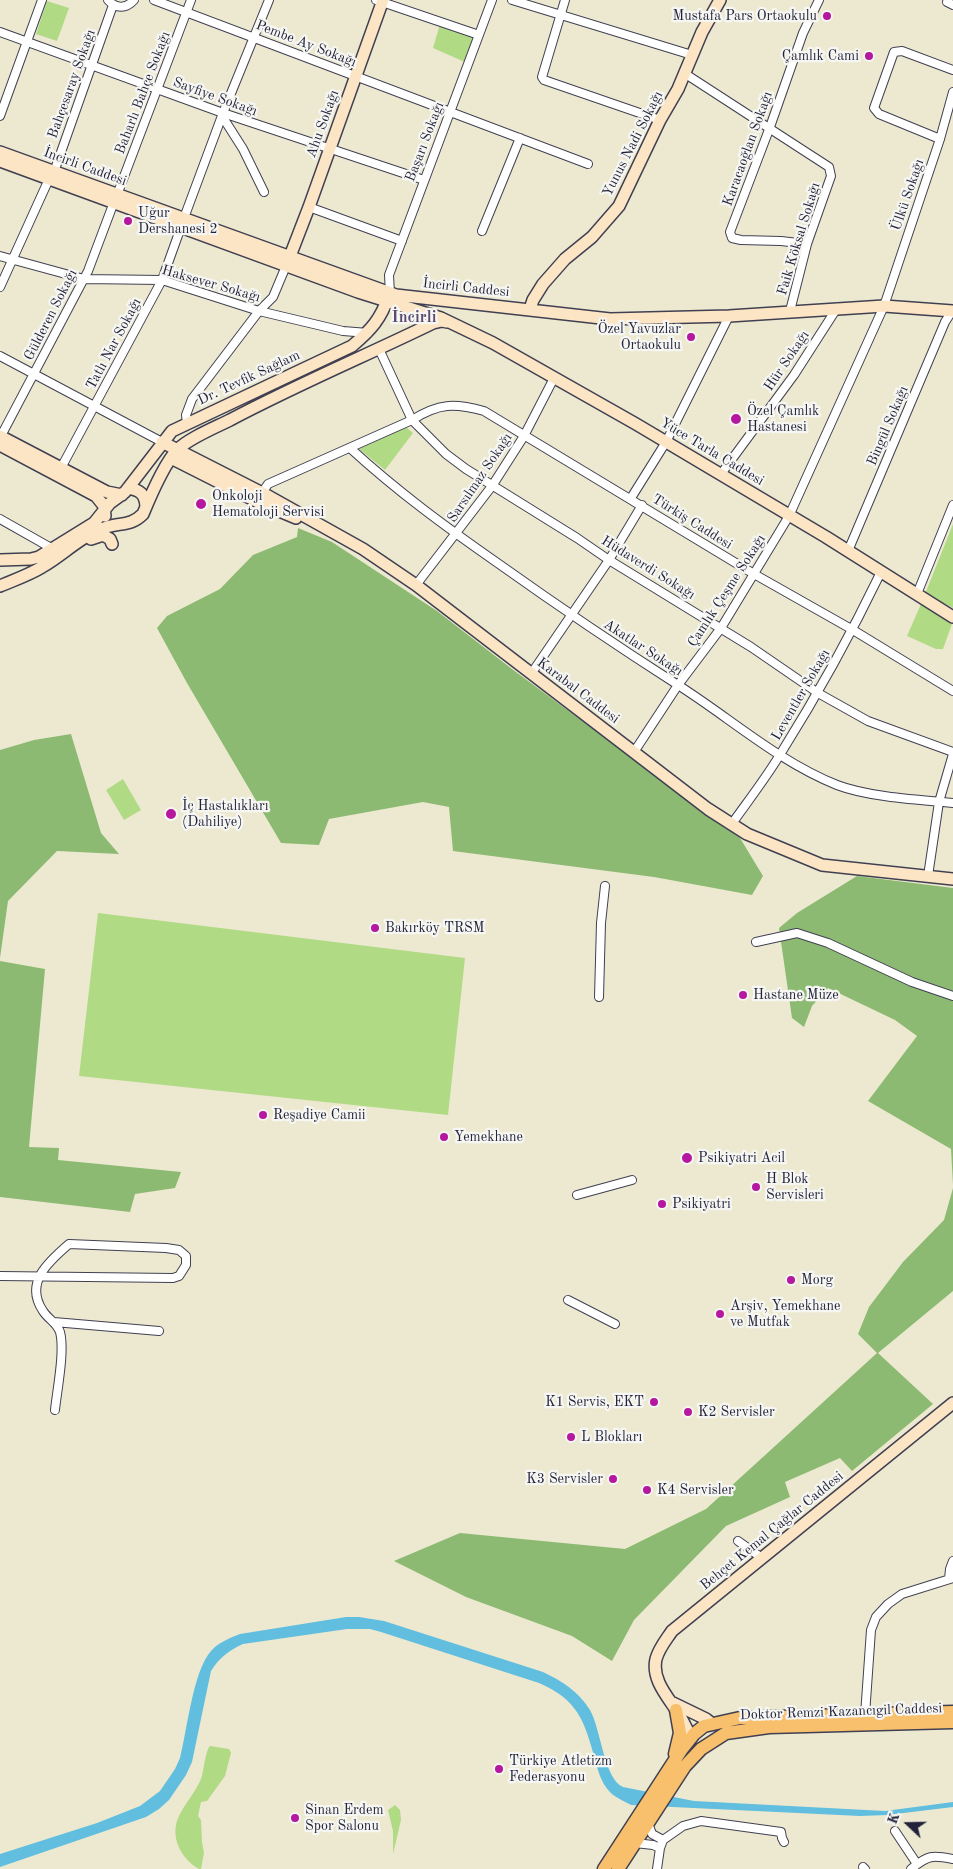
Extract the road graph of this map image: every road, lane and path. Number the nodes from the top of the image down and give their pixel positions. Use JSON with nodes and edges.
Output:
{"nodes":[{"id":1,"x":42,"y":0,"type":"edge"},
{"id":2,"x":134,"y":0,"type":"edge"},
{"id":3,"x":154,"y":0,"type":"edge"},
{"id":4,"x":191,"y":0,"type":"edge"},
{"id":5,"x":268,"y":0,"type":"edge"},
{"id":6,"x":492,"y":0,"type":"edge"},
{"id":7,"x":512,"y":0,"type":"edge"},
{"id":8,"x":565,"y":0,"type":"edge"},
{"id":9,"x":720,"y":0,"type":"edge"},
{"id":10,"x":820,"y":0,"type":"edge"},
{"id":11,"x":948,"y":0,"type":"edge"},
{"id":12,"x":381,"y":1,"type":"edge"},
{"id":13,"x":110,"y":2,"type":"edge"},
{"id":14,"x":953,"y":5,"type":"edge"},
{"id":15,"x":187,"y":12,"type":"junction"},
{"id":16,"x":560,"y":16,"type":"junction"},
{"id":17,"x":0,"y":32,"type":"edge"},
{"id":18,"x":478,"y":35,"type":"junction"},
{"id":19,"x":254,"y":37,"type":"junction"},
{"id":20,"x":26,"y":42,"type":"junction"},
{"id":21,"x":692,"y":55,"type":"junction"},
{"id":22,"x":93,"y":66,"type":"junction"},
{"id":23,"x":953,"y":70,"type":"edge"},
{"id":24,"x":684,"y":73,"type":"junction"},
{"id":25,"x":356,"y":77,"type":"junction"},
{"id":26,"x":157,"y":89,"type":"junction"},
{"id":27,"x":953,"y":92,"type":"edge"},
{"id":28,"x":450,"y":111,"type":"junction"},
{"id":29,"x":951,"y":113,"type":"edge"},
{"id":30,"x":222,"y":115,"type":"junction"},
{"id":31,"x":0,"y":116,"type":"edge"},
{"id":32,"x":660,"y":120,"type":"junction"},
{"id":33,"x":770,"y":127,"type":"junction"},
{"id":34,"x":520,"y":138,"type":"junction"},
{"id":35,"x":940,"y":139,"type":"junction"},
{"id":36,"x":329,"y":149,"type":"junction"},
{"id":37,"x":0,"y":152,"type":"edge"},
{"id":38,"x":0,"y":161,"type":"edge"},
{"id":39,"x":588,"y":164,"type":"dead end"},
{"id":40,"x":52,"y":175,"type":"junction"},
{"id":41,"x":424,"y":180,"type":"junction"},
{"id":42,"x":264,"y":192,"type":"dead end"},
{"id":43,"x":116,"y":198,"type":"junction"},
{"id":44,"x":309,"y":207,"type":"junction"},
{"id":45,"x":183,"y":223,"type":"junction"},
{"id":46,"x":482,"y":231,"type":"dead end"},
{"id":47,"x":402,"y":241,"type":"junction"},
{"id":48,"x":807,"y":244,"type":"junction"},
{"id":49,"x":0,"y":256,"type":"edge"},
{"id":50,"x":13,"y":261,"type":"junction"},
{"id":51,"x":288,"y":262,"type":"junction"},
{"id":52,"x":84,"y":279,"type":"junction"},
{"id":53,"x":162,"y":280,"type":"junction"},
{"id":54,"x":0,"y":287,"type":"edge"},
{"id":55,"x":392,"y":299,"type":"junction"},
{"id":56,"x":485,"y":305,"type":"junction"},
{"id":57,"x":884,"y":306,"type":"junction"},
{"id":58,"x":837,"y":308,"type":"junction"},
{"id":59,"x":530,"y":309,"type":"junction"},
{"id":60,"x":258,"y":311,"type":"junction"},
{"id":61,"x":790,"y":311,"type":"junction"},
{"id":62,"x":953,"y":311,"type":"edge"},
{"id":63,"x":729,"y":316,"type":"junction"},
{"id":64,"x":451,"y":323,"type":"junction"},
{"id":65,"x":343,"y":331,"type":"junction"},
{"id":66,"x":368,"y":333,"type":"junction"},
{"id":67,"x":347,"y":349,"type":"junction"},
{"id":68,"x":379,"y":349,"type":"junction"},
{"id":69,"x":0,"y":356,"type":"edge"},
{"id":70,"x":343,"y":364,"type":"junction"},
{"id":71,"x":35,"y":373,"type":"junction"},
{"id":72,"x":554,"y":378,"type":"junction"},
{"id":73,"x":95,"y":406,"type":"junction"},
{"id":74,"x":412,"y":420,"type":"junction"},
{"id":75,"x":188,"y":423,"type":"junction"},
{"id":76,"x":524,"y":436,"type":"junction"},
{"id":77,"x":0,"y":439,"type":"edge"},
{"id":78,"x":162,"y":442,"type":"junction"},
{"id":79,"x":666,"y":442,"type":"junction"},
{"id":80,"x":350,"y":448,"type":"junction"},
{"id":81,"x":174,"y":454,"type":"junction"},
{"id":82,"x":61,"y":468,"type":"junction"},
{"id":83,"x":721,"y":474,"type":"junction"},
{"id":84,"x":492,"y":486,"type":"junction"},
{"id":85,"x":125,"y":491,"type":"junction"},
{"id":86,"x":262,"y":493,"type":"junction"},
{"id":87,"x":631,"y":498,"type":"junction"},
{"id":88,"x":953,"y":504,"type":"edge"},
{"id":89,"x":146,"y":506,"type":"junction"},
{"id":90,"x":642,"y":506,"type":"junction"},
{"id":91,"x":104,"y":512,"type":"junction"},
{"id":92,"x":789,"y":516,"type":"junction"},
{"id":93,"x":0,"y":519,"type":"edge"},
{"id":94,"x":111,"y":525,"type":"junction"},
{"id":95,"x":323,"y":528,"type":"junction"},
{"id":96,"x":457,"y":534,"type":"junction"},
{"id":97,"x":112,"y":544,"type":"dead end"},
{"id":98,"x":53,"y":549,"type":"junction"},
{"id":99,"x":66,"y":549,"type":"junction"},
{"id":100,"x":848,"y":551,"type":"junction"},
{"id":101,"x":0,"y":560,"type":"edge"},
{"id":102,"x":609,"y":560,"type":"junction"},
{"id":103,"x":881,"y":572,"type":"junction"},
{"id":104,"x":754,"y":574,"type":"junction"},
{"id":105,"x":416,"y":585,"type":"junction"},
{"id":106,"x":0,"y":586,"type":"edge"},
{"id":107,"x":916,"y":594,"type":"junction"},
{"id":108,"x":572,"y":616,"type":"junction"},
{"id":109,"x":953,"y":616,"type":"edge"},
{"id":110,"x":721,"y":628,"type":"junction"},
{"id":111,"x":853,"y":630,"type":"junction"},
{"id":112,"x":531,"y":674,"type":"junction"},
{"id":113,"x":678,"y":685,"type":"junction"},
{"id":114,"x":953,"y":691,"type":"edge"},
{"id":115,"x":818,"y":693,"type":"junction"},
{"id":116,"x":634,"y":752,"type":"junction"},
{"id":117,"x":953,"y":753,"type":"edge"},
{"id":118,"x":780,"y":755,"type":"junction"},
{"id":119,"x":939,"y":802,"type":"junction"},
{"id":120,"x":953,"y":803,"type":"edge"},
{"id":121,"x":731,"y":825,"type":"junction"},
{"id":122,"x":928,"y":876,"type":"junction"},
{"id":123,"x":953,"y":879,"type":"edge"},
{"id":124,"x":605,"y":886,"type":"dead end"},
{"id":125,"x":756,"y":942,"type":"dead end"},
{"id":126,"x":953,"y":996,"type":"edge"},
{"id":127,"x":599,"y":997,"type":"dead end"},
{"id":128,"x":632,"y":1180,"type":"dead end"},
{"id":129,"x":577,"y":1195,"type":"dead end"},
{"id":130,"x":0,"y":1276,"type":"edge"},
{"id":131,"x":38,"y":1277,"type":"junction"},
{"id":132,"x":568,"y":1300,"type":"dead end"},
{"id":133,"x":54,"y":1322,"type":"junction"},
{"id":134,"x":615,"y":1324,"type":"dead end"},
{"id":135,"x":159,"y":1331,"type":"dead end"},
{"id":136,"x":953,"y":1403,"type":"edge"},
{"id":137,"x":55,"y":1410,"type":"dead end"},
{"id":138,"x":738,"y":1541,"type":"dead end"},
{"id":139,"x":762,"y":1558,"type":"junction"},
{"id":140,"x":953,"y":1561,"type":"edge"},
{"id":141,"x":951,"y":1579,"type":"edge"},
{"id":142,"x":674,"y":1706,"type":"junction"},
{"id":143,"x":953,"y":1712,"type":"edge"},
{"id":144,"x":865,"y":1715,"type":"junction"},
{"id":145,"x":953,"y":1722,"type":"edge"},
{"id":146,"x":711,"y":1723,"type":"junction"},
{"id":147,"x":691,"y":1737,"type":"junction"},
{"id":148,"x":716,"y":1739,"type":"junction"},
{"id":149,"x":701,"y":1749,"type":"junction"},
{"id":150,"x":669,"y":1768,"type":"junction"},
{"id":151,"x":647,"y":1817,"type":"junction"},
{"id":152,"x":895,"y":1831,"type":"dead end"},
{"id":153,"x":663,"y":1840,"type":"junction"},
{"id":154,"x":784,"y":1842,"type":"dead end"},
{"id":155,"x":635,"y":1843,"type":"junction"},
{"id":156,"x":660,"y":1848,"type":"junction"},
{"id":157,"x":953,"y":1859,"type":"edge"},
{"id":158,"x":914,"y":1866,"type":"edge"},
{"id":159,"x":604,"y":1869,"type":"edge"},
{"id":160,"x":618,"y":1869,"type":"edge"},
{"id":161,"x":657,"y":1869,"type":"edge"}],
"edges":[{"from":1,"to":20,"type":"street"},
{"from":2,"to":13,"type":"street"},
{"from":3,"to":15,"type":"street","name":"Pembe Ay Sokağı"},
{"from":4,"to":15,"type":"street","name":"Baharlı Bahçe Sokağı"},
{"from":5,"to":19,"type":"street","name":"Tatlı Nar Sokağı"},
{"from":6,"to":18,"type":"street","name":"Başarı Sokağı"},
{"from":7,"to":16,"type":"street"},
{"from":8,"to":16,"type":"street"},
{"from":9,"to":21,"type":"main road","name":"Yunus Nadi Sokağı"},
{"from":10,"to":33,"type":"street","name":"Karacaoğlan Sokağı"},
{"from":11,"to":14,"type":"street"},
{"from":12,"to":18,"type":"street"},
{"from":12,"to":25,"type":"main road","name":"Ahu Sokağı"},
{"from":13,"to":22,"type":"street","name":"Bahçesaray Sokağı"},
{"from":15,"to":19,"type":"street","name":"Pembe Ay Sokağı"},
{"from":15,"to":26,"type":"street","name":"Baharlı Bahçe Sokağı"},
{"from":16,"to":21,"type":"street"},
{"from":16,"to":32,"type":"street"},
{"from":17,"to":20,"type":"street","name":"Sayfiye Sokağı"},
{"from":18,"to":28,"type":"street","name":"Başarı Sokağı"},
{"from":19,"to":25,"type":"street","name":"Pembe Ay Sokağı"},
{"from":19,"to":30,"type":"street","name":"Tatlı Nar Sokağı"},
{"from":20,"to":22,"type":"street","name":"Sayfiye Sokağı"},
{"from":20,"to":31,"type":"street"},
{"from":21,"to":24,"type":"main road","name":"Yunus Nadi Sokağı"},
{"from":22,"to":26,"type":"street","name":"Sayfiye Sokağı"},
{"from":22,"to":40,"type":"street","name":"Bahçesaray Sokağı"},
{"from":23,"to":35,"type":"street"},
{"from":24,"to":32,"type":"main road","name":"Yunus Nadi Sokağı"},
{"from":24,"to":33,"type":"street","name":"Faik Köksal Sokağı"},
{"from":25,"to":28,"type":"street","name":"Pembe Ay Sokağı"},
{"from":25,"to":36,"type":"main road","name":"Ahu Sokağı"},
{"from":26,"to":30,"type":"street","name":"Sayfiye Sokağı"},
{"from":26,"to":43,"type":"street","name":"Baharlı Bahçe Sokağı"},
{"from":27,"to":29,"type":"street","name":"Ülkü Sokağı"},
{"from":28,"to":34,"type":"street","name":"Pembe Ay Sokağı"},
{"from":28,"to":41,"type":"street","name":"Başarı Sokağı"},
{"from":29,"to":35,"type":"street","name":"Ülkü Sokağı"},
{"from":30,"to":36,"type":"street","name":"Sayfiye Sokağı"},
{"from":30,"to":42,"type":"street"},
{"from":30,"to":45,"type":"street","name":"Tatlı Nar Sokağı"},
{"from":32,"to":59,"type":"main road","name":"Yunus Nadi Sokağı"},
{"from":33,"to":48,"type":"street","name":"Faik Köksal Sokağı"},
{"from":33,"to":48,"type":"street","name":"Karacaoğlan Sokağı"},
{"from":34,"to":39,"type":"street","name":"Pembe Ay Sokağı"},
{"from":34,"to":46,"type":"street"},
{"from":35,"to":57,"type":"street","name":"Ülkü Sokağı"},
{"from":36,"to":41,"type":"street","name":"Sayfiye Sokağı"},
{"from":36,"to":44,"type":"main road","name":"Ahu Sokağı"},
{"from":37,"to":40,"type":"main road","name":"İncirli Caddesi"},
{"from":38,"to":40,"type":"main road","name":"İncirli Caddesi"},
{"from":40,"to":43,"type":"main road","name":"İncirli Caddesi"},
{"from":40,"to":50,"type":"street","name":"Bahçesaray Sokağı"},
{"from":41,"to":47,"type":"street","name":"Başarı Sokağı"},
{"from":43,"to":45,"type":"main road","name":"İncirli Caddesi"},
{"from":43,"to":52,"type":"street","name":"Gülderen Sokağı"},
{"from":44,"to":47,"type":"street"},
{"from":44,"to":51,"type":"main road","name":"Ahu Sokağı"},
{"from":45,"to":51,"type":"main road","name":"İncirli Caddesi"},
{"from":45,"to":53,"type":"street","name":"Tatlı Nar Sokağı"},
{"from":47,"to":55,"type":"street","name":"Başarı Sokağı"},
{"from":48,"to":61,"type":"street","name":"Faik Köksal Sokağı"},
{"from":49,"to":50,"type":"street","name":"Haksever Sokağı"},
{"from":50,"to":52,"type":"street","name":"Haksever Sokağı"},
{"from":50,"to":54,"type":"street","name":"Bahçesaray Sokağı"},
{"from":51,"to":55,"type":"main road","name":"İncirli Caddesi"},
{"from":51,"to":60,"type":"street"},
{"from":52,"to":53,"type":"street","name":"Haksever Sokağı"},
{"from":52,"to":71,"type":"street","name":"Gülderen Sokağı"},
{"from":53,"to":60,"type":"street","name":"Haksever Sokağı"},
{"from":53,"to":73,"type":"street","name":"Tatlı Nar Sokağı"},
{"from":55,"to":56,"type":"main road","name":"İncirli Caddesi"},
{"from":55,"to":64,"type":"main road","name":"İncirli Caddesi"},
{"from":55,"to":66,"type":"main road","name":"Dr. Tevfik Sağlam"},
{"from":55,"to":70,"type":"main road"},
{"from":56,"to":59,"type":"main road","name":"İncirli Caddesi"},
{"from":56,"to":64,"type":"main road"},
{"from":57,"to":58,"type":"main road","name":"İncirli Caddesi"},
{"from":57,"to":62,"type":"main road","name":"İncirli Caddesi"},
{"from":57,"to":92,"type":"street","name":"Ülkü Sokağı"},
{"from":58,"to":61,"type":"main road","name":"İncirli Caddesi"},
{"from":58,"to":83,"type":"street","name":"Hür Sokağı"},
{"from":59,"to":63,"type":"main road","name":"İncirli Caddesi"},
{"from":60,"to":65,"type":"street","name":"Haksever Sokağı"},
{"from":60,"to":75,"type":"street"},
{"from":61,"to":63,"type":"main road","name":"İncirli Caddesi"},
{"from":62,"to":100,"type":"street","name":"Bingül Sokağı"},
{"from":63,"to":79,"type":"street"},
{"from":64,"to":68,"type":"main road"},
{"from":64,"to":72,"type":"main road","name":"Yüce Tarla Caddesi"},
{"from":65,"to":66,"type":"street","name":"Haksever Sokağı"},
{"from":65,"to":67,"type":"street"},
{"from":66,"to":67,"type":"main road","name":"Dr. Tevfik Sağlam"},
{"from":67,"to":75,"type":"main road","name":"Dr. Tevfik Sağlam"},
{"from":68,"to":70,"type":"main road"},
{"from":68,"to":74,"type":"street","name":"Hüdaverdi Sokağı"},
{"from":69,"to":71,"type":"street"},
{"from":70,"to":81,"type":"main road"},
{"from":71,"to":73,"type":"street"},
{"from":71,"to":77,"type":"street","name":"Gülderen Sokağı"},
{"from":72,"to":76,"type":"street","name":"Sarsılmaz Sokağı"},
{"from":72,"to":79,"type":"main road","name":"Yüce Tarla Caddesi"},
{"from":73,"to":78,"type":"street"},
{"from":73,"to":82,"type":"street","name":"Tatlı Nar Sokağı"},
{"from":74,"to":76,"type":"street","name":"Türkiş Caddesi"},
{"from":74,"to":80,"type":"street","name":"Türkiş Caddesi"},
{"from":74,"to":84,"type":"street","name":"Hüdaverdi Sokağı"},
{"from":75,"to":78,"type":"main road","name":"Dr. Tevfik Sağlam"},
{"from":76,"to":84,"type":"street","name":"Sarsılmaz Sokağı"},
{"from":76,"to":87,"type":"street","name":"Türkiş Caddesi"},
{"from":77,"to":82,"type":"main road"},
{"from":77,"to":91,"type":"main road"},
{"from":78,"to":81,"type":"main road","name":"Karabal Caddesi"},
{"from":78,"to":85,"type":"main road","name":"Dr. Tevfik Sağlam"},
{"from":79,"to":83,"type":"main road","name":"Yüce Tarla Caddesi"},
{"from":79,"to":87,"type":"street"},
{"from":80,"to":86,"type":"street","name":"Türkiş Caddesi"},
{"from":80,"to":96,"type":"street","name":"Akatlar Sokağı"},
{"from":81,"to":86,"type":"main road","name":"Karabal Caddesi"},
{"from":81,"to":89,"type":"main road"},
{"from":81,"to":95,"type":"main road","name":"Karabal Caddesi"},
{"from":82,"to":85,"type":"main road"},
{"from":83,"to":92,"type":"main road","name":"Yüce Tarla Caddesi"},
{"from":84,"to":96,"type":"street","name":"Sarsılmaz Sokağı"},
{"from":84,"to":102,"type":"street","name":"Hüdaverdi Sokağı"},
{"from":85,"to":89,"type":"main road"},
{"from":85,"to":91,"type":"main road"},
{"from":86,"to":95,"type":"main road","name":"Karabal Caddesi"},
{"from":87,"to":90,"type":"street","name":"Türkiş Caddesi"},
{"from":88,"to":107,"type":"street"},
{"from":89,"to":94,"type":"main road"},
{"from":90,"to":102,"type":"street"},
{"from":90,"to":104,"type":"street","name":"Türkiş Caddesi"},
{"from":91,"to":94,"type":"main road"},
{"from":91,"to":98,"type":"main road"},
{"from":92,"to":100,"type":"main road","name":"Yüce Tarla Caddesi"},
{"from":92,"to":104,"type":"street","name":"Çamlık Çeşme Sokağı"},
{"from":93,"to":98,"type":"street"},
{"from":94,"to":99,"type":"main road"},
{"from":95,"to":105,"type":"main road","name":"Karabal Caddesi"},
{"from":96,"to":105,"type":"street","name":"Sarsılmaz Sokağı"},
{"from":96,"to":108,"type":"street","name":"Akatlar Sokağı"},
{"from":97,"to":99,"type":"main road"},
{"from":98,"to":101,"type":"main road"},
{"from":99,"to":106,"type":"main road"},
{"from":100,"to":103,"type":"main road","name":"Yüce Tarla Caddesi"},
{"from":102,"to":108,"type":"street"},
{"from":102,"to":110,"type":"street","name":"Hüdaverdi Sokağı"},
{"from":103,"to":107,"type":"main road","name":"Yüce Tarla Caddesi"},
{"from":103,"to":111,"type":"street","name":"Leventler Sokağı"},
{"from":104,"to":110,"type":"street","name":"Çamlık Çeşme Sokağı"},
{"from":104,"to":111,"type":"street","name":"Türkiş Caddesi"},
{"from":105,"to":112,"type":"main road","name":"Karabal Caddesi"},
{"from":107,"to":109,"type":"main road","name":"Yüce Tarla Caddesi"},
{"from":108,"to":112,"type":"street"},
{"from":108,"to":113,"type":"street","name":"Akatlar Sokağı"},
{"from":110,"to":113,"type":"street","name":"Çamlık Çeşme Sokağı"},
{"from":110,"to":115,"type":"street","name":"Hüdaverdi Sokağı"},
{"from":111,"to":114,"type":"street","name":"Türkiş Caddesi"},
{"from":111,"to":115,"type":"street","name":"Leventler Sokağı"},
{"from":112,"to":116,"type":"main road","name":"Karabal Caddesi"},
{"from":113,"to":116,"type":"street","name":"Çamlık Çeşme Sokağı"},
{"from":113,"to":118,"type":"street","name":"Akatlar Sokağı"},
{"from":115,"to":117,"type":"street","name":"Hüdaverdi Sokağı"},
{"from":115,"to":118,"type":"street","name":"Leventler Sokağı"},
{"from":116,"to":121,"type":"main road","name":"Karabal Caddesi"},
{"from":117,"to":119,"type":"street"},
{"from":118,"to":119,"type":"street","name":"Akatlar Sokağı"},
{"from":118,"to":121,"type":"street","name":"Leventler Sokağı"},
{"from":119,"to":120,"type":"street","name":"Akatlar Sokağı"},
{"from":119,"to":122,"type":"street"},
{"from":121,"to":122,"type":"main road","name":"Karabal Caddesi"},
{"from":122,"to":123,"type":"main road","name":"Karabal Caddesi"},
{"from":124,"to":127,"type":"street"},
{"from":125,"to":126,"type":"street"},
{"from":128,"to":129,"type":"street"},
{"from":130,"to":131,"type":"street"},
{"from":131,"to":131,"type":"street"},
{"from":131,"to":133,"type":"street"},
{"from":132,"to":134,"type":"street"},
{"from":133,"to":135,"type":"street"},
{"from":133,"to":137,"type":"street"},
{"from":136,"to":139,"type":"main road","name":"Behçet Kemal Çağlar Caddesi"},
{"from":138,"to":139,"type":"street"},
{"from":139,"to":142,"type":"main road","name":"Behçet Kemal Çağlar Caddesi"},
{"from":140,"to":141,"type":"street"},
{"from":141,"to":144,"type":"street"},
{"from":142,"to":146,"type":"main road"},
{"from":142,"to":147,"type":"main road","name":"Behçet Kemal Çağlar Caddesi"},
{"from":142,"to":150,"type":"main road"},
{"from":143,"to":144,"type":"main road","name":"Doktor Remzi Kazancıgil Caddesi"},
{"from":144,"to":146,"type":"main road","name":"Doktor Remzi Kazancıgil Caddesi"},
{"from":145,"to":148,"type":"main road","name":"Doktor Remzi Kazancıgil Caddesi"},
{"from":146,"to":147,"type":"main road","name":"Doktor Remzi Kazancıgil Caddesi"},
{"from":146,"to":148,"type":"main road"},
{"from":147,"to":149,"type":"main road"},
{"from":147,"to":150,"type":"main road","name":"Doktor Remzi Kazancıgil Caddesi"},
{"from":148,"to":149,"type":"main road","name":"Doktor Remzi Kazancıgil Caddesi"},
{"from":149,"to":151,"type":"main road","name":"Doktor Remzi Kazancıgil Caddesi"},
{"from":150,"to":151,"type":"main road","name":"Doktor Remzi Kazancıgil Caddesi"},
{"from":151,"to":153,"type":"street"},
{"from":151,"to":155,"type":"main road","name":"Doktor Remzi Kazancıgil Caddesi"},
{"from":151,"to":159,"type":"main road","name":"Doktor Remzi Kazancıgil Caddesi"},
{"from":152,"to":158,"type":"street"},
{"from":153,"to":154,"type":"street"},
{"from":153,"to":156,"type":"street"},
{"from":155,"to":156,"type":"street"},
{"from":155,"to":160,"type":"main road","name":"Doktor Remzi Kazancıgil Caddesi"},
{"from":156,"to":161,"type":"street"},
{"from":157,"to":158,"type":"street"}]}
